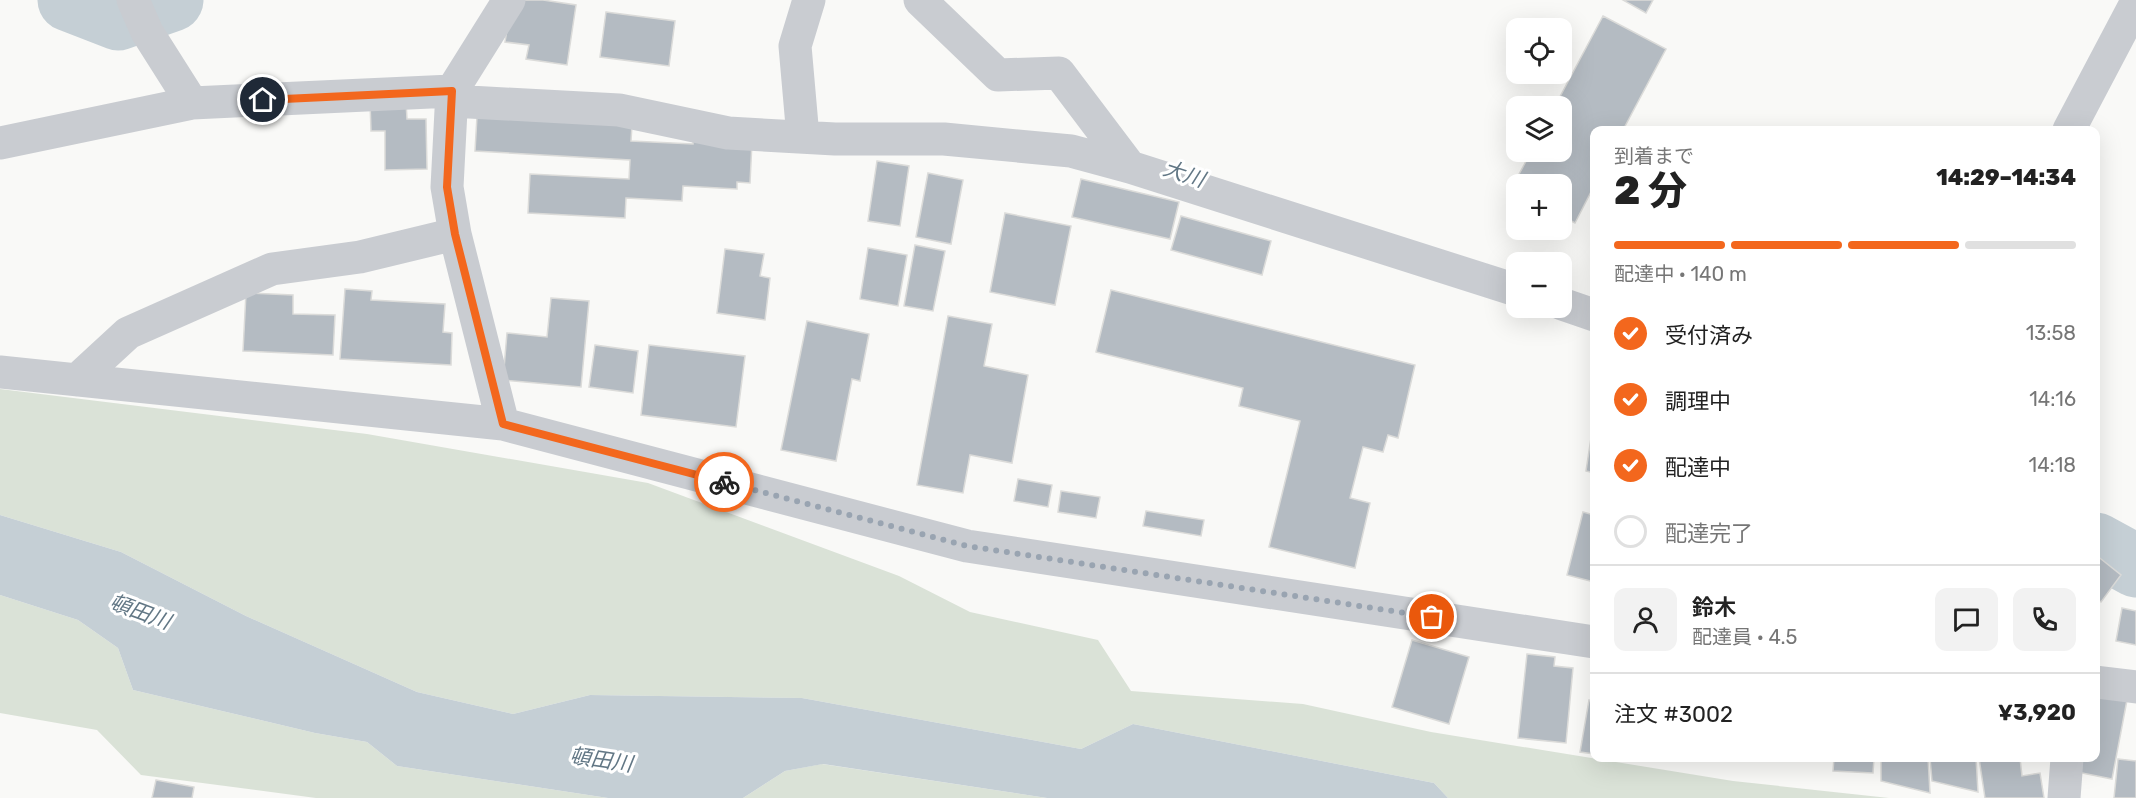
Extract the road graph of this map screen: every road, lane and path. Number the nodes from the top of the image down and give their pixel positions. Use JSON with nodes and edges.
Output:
{"nodes":[{"id":1,"x":133,"y":0,"type":"edge"},
{"id":2,"x":509,"y":0,"type":"edge"},
{"id":3,"x":809,"y":0,"type":"edge"},
{"id":4,"x":920,"y":0,"type":"edge"},
{"id":5,"x":2136,"y":3,"type":"edge"},
{"id":6,"x":452,"y":96,"type":"junction"},
{"id":7,"x":192,"y":103,"type":"junction"},
{"id":8,"x":2071,"y":126,"type":"edge"},
{"id":9,"x":803,"y":137,"type":"junction"},
{"id":10,"x":0,"y":143,"type":"edge"},
{"id":11,"x":1130,"y":167,"type":"junction"},
{"id":12,"x":455,"y":234,"type":"junction"},
{"id":13,"x":1506,"y":287,"type":"edge"},
{"id":14,"x":1572,"y":307,"type":"edge"},
{"id":15,"x":1590,"y":314,"type":"edge"},
{"id":16,"x":0,"y":372,"type":"edge"},
{"id":17,"x":77,"y":380,"type":"junction"},
{"id":18,"x":503,"y":424,"type":"junction"},
{"id":19,"x":1590,"y":641,"type":"edge"},
{"id":20,"x":2067,"y":762,"type":"edge"},
{"id":21,"x":2064,"y":798,"type":"edge"}],
"edges":[{"from":1,"to":7,"type":"street"},
{"from":2,"to":6,"type":"street"},
{"from":3,"to":9,"type":"street"},
{"from":4,"to":11,"type":"street"},
{"from":5,"to":8,"type":"street"},
{"from":6,"to":7,"type":"street"},
{"from":6,"to":9,"type":"street"},
{"from":6,"to":12,"type":"street"},
{"from":7,"to":10,"type":"street"},
{"from":9,"to":11,"type":"street"},
{"from":11,"to":13,"type":"street"},
{"from":12,"to":17,"type":"street"},
{"from":12,"to":18,"type":"street"},
{"from":14,"to":15,"type":"street"},
{"from":16,"to":17,"type":"street"},
{"from":17,"to":18,"type":"street"},
{"from":18,"to":19,"type":"street"},
{"from":20,"to":21,"type":"street"}]}
